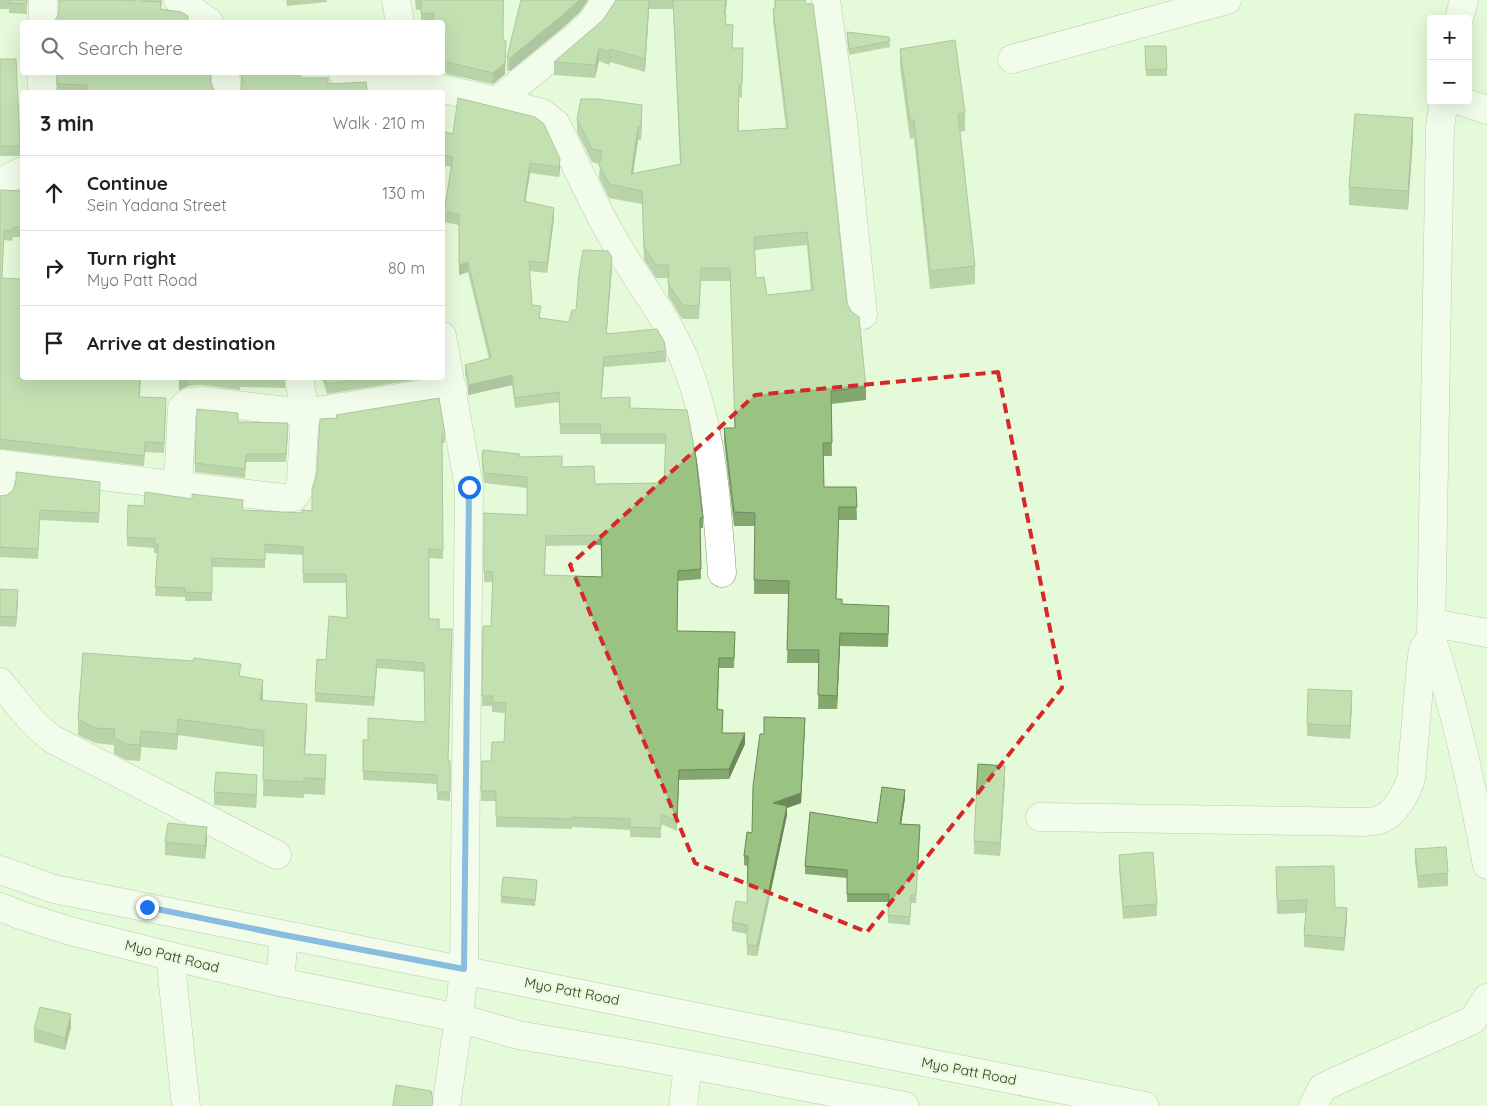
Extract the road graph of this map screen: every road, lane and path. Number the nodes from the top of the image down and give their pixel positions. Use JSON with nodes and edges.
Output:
{"nodes":[{"id":1,"x":43,"y":0,"type":"edge"},
{"id":2,"x":178,"y":0,"type":"edge"},
{"id":3,"x":396,"y":0,"type":"edge"},
{"id":4,"x":606,"y":0,"type":"edge"},
{"id":5,"x":826,"y":0,"type":"edge"},
{"id":6,"x":1227,"y":0,"type":"edge"},
{"id":7,"x":1464,"y":0,"type":"edge"},
{"id":8,"x":1460,"y":15,"type":"edge"},
{"id":9,"x":43,"y":20,"type":"edge"},
{"id":10,"x":205,"y":20,"type":"edge"},
{"id":11,"x":400,"y":20,"type":"edge"},
{"id":12,"x":1012,"y":59,"type":"dead end"},
{"id":13,"x":42,"y":75,"type":"edge"},
{"id":14,"x":225,"y":75,"type":"edge"},
{"id":15,"x":362,"y":75,"type":"edge"},
{"id":16,"x":410,"y":82,"type":"edge"},
{"id":17,"x":42,"y":90,"type":"edge"},
{"id":18,"x":227,"y":90,"type":"edge"},
{"id":19,"x":497,"y":101,"type":"junction"},
{"id":20,"x":1444,"y":105,"type":"edge"},
{"id":21,"x":1472,"y":105,"type":"edge"},
{"id":22,"x":1487,"y":110,"type":"edge"},
{"id":23,"x":20,"y":172,"type":"edge"},
{"id":24,"x":0,"y":183,"type":"edge"},
{"id":25,"x":864,"y":315,"type":"dead end"},
{"id":26,"x":445,"y":350,"type":"edge"},
{"id":27,"x":299,"y":380,"type":"edge"},
{"id":28,"x":453,"y":389,"type":"junction"},
{"id":29,"x":305,"y":412,"type":"junction"},
{"id":30,"x":1,"y":464,"type":"edge"},
{"id":31,"x":178,"y":485,"type":"junction"},
{"id":32,"x":0,"y":491,"type":"edge"},
{"id":33,"x":722,"y":573,"type":"dead end"},
{"id":34,"x":1431,"y":629,"type":"junction"},
{"id":35,"x":1487,"y":633,"type":"edge"},
{"id":36,"x":0,"y":682,"type":"edge"},
{"id":37,"x":1040,"y":817,"type":"dead end"},
{"id":38,"x":277,"y":855,"type":"dead end"},
{"id":39,"x":1487,"y":865,"type":"edge"},
{"id":40,"x":0,"y":870,"type":"edge"},
{"id":41,"x":0,"y":907,"type":"edge"},
{"id":42,"x":284,"y":935,"type":"junction"},
{"id":43,"x":170,"y":956,"type":"junction"},
{"id":44,"x":464,"y":969,"type":"junction"},
{"id":45,"x":280,"y":982,"type":"junction"},
{"id":46,"x":1487,"y":998,"type":"edge"},
{"id":47,"x":459,"y":1018,"type":"junction"},
{"id":48,"x":688,"y":1065,"type":"junction"},
{"id":49,"x":186,"y":1106,"type":"edge"},
{"id":50,"x":446,"y":1106,"type":"edge"},
{"id":51,"x":683,"y":1106,"type":"edge"},
{"id":52,"x":905,"y":1106,"type":"edge"},
{"id":53,"x":1145,"y":1106,"type":"edge"},
{"id":54,"x":1313,"y":1106,"type":"edge"}],
"edges":[{"from":1,"to":9,"type":"street"},
{"from":2,"to":10,"type":"street"},
{"from":3,"to":11,"type":"street"},
{"from":4,"to":19,"type":"street"},
{"from":5,"to":25,"type":"street"},
{"from":6,"to":12,"type":"street"},
{"from":7,"to":8,"type":"street"},
{"from":13,"to":17,"type":"street"},
{"from":14,"to":18,"type":"street"},
{"from":15,"to":16,"type":"street"},
{"from":16,"to":19,"type":"street"},
{"from":19,"to":33,"type":"street"},
{"from":20,"to":34,"type":"street"},
{"from":21,"to":22,"type":"street"},
{"from":23,"to":24,"type":"street"},
{"from":26,"to":28,"type":"street"},
{"from":27,"to":29,"type":"street"},
{"from":28,"to":29,"type":"street"},
{"from":28,"to":44,"type":"street"},
{"from":29,"to":31,"type":"street"},
{"from":29,"to":31,"type":"street"},
{"from":30,"to":31,"type":"street"},
{"from":30,"to":32,"type":"street"},
{"from":34,"to":35,"type":"street"},
{"from":34,"to":37,"type":"street"},
{"from":34,"to":39,"type":"street"},
{"from":36,"to":38,"type":"street"},
{"from":40,"to":42,"type":"street","name":"Myo Patt Road"},
{"from":41,"to":43,"type":"street","name":"Myo Patt Road"},
{"from":42,"to":44,"type":"street","name":"Myo Patt Road"},
{"from":42,"to":45,"type":"street"},
{"from":43,"to":45,"type":"street","name":"Myo Patt Road"},
{"from":43,"to":49,"type":"street"},
{"from":44,"to":47,"type":"street"},
{"from":44,"to":53,"type":"street","name":"Myo Patt Road"},
{"from":45,"to":47,"type":"street","name":"Myo Patt Road"},
{"from":46,"to":54,"type":"street"},
{"from":47,"to":48,"type":"street","name":"Myo Patt Road"},
{"from":47,"to":50,"type":"street"},
{"from":48,"to":51,"type":"street"},
{"from":48,"to":52,"type":"street","name":"Myo Patt Road"}]}
